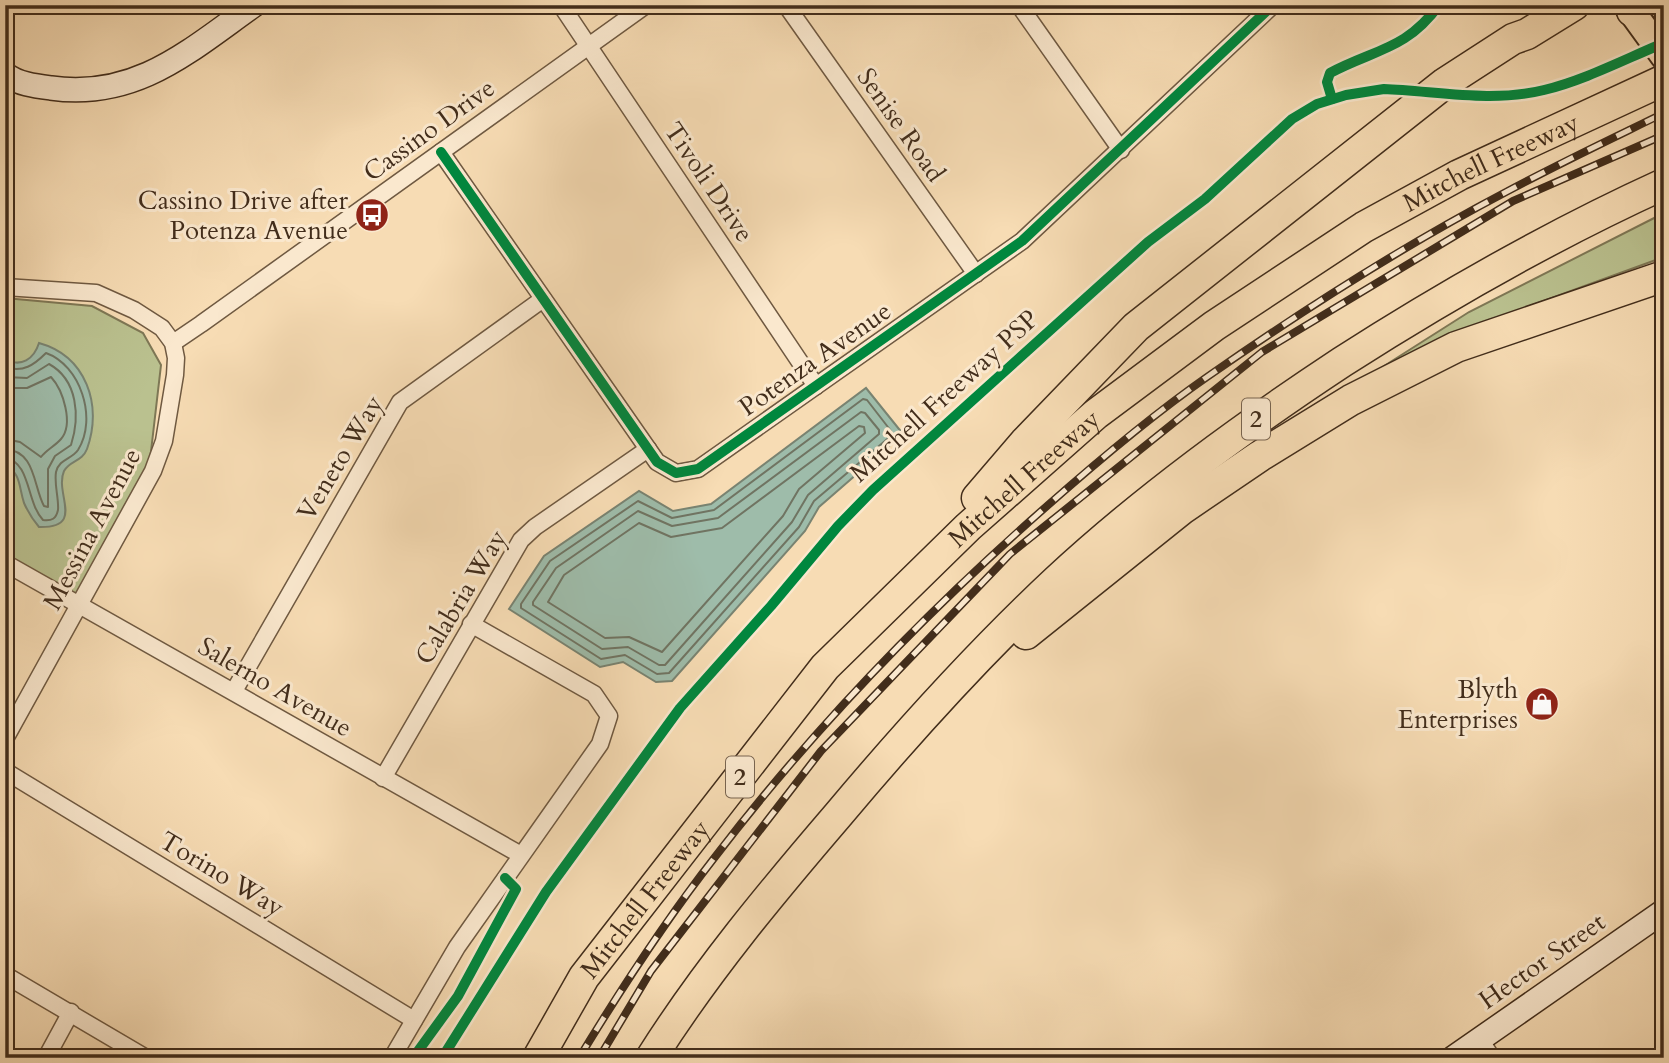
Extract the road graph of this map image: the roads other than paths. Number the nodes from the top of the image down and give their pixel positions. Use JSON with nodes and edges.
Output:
{"nodes":[{"id":1,"x":254,"y":5,"type":"edge"},
{"id":2,"x":562,"y":5,"type":"edge"},
{"id":3,"x":646,"y":5,"type":"edge"},
{"id":4,"x":786,"y":5,"type":"edge"},
{"id":5,"x":1019,"y":5,"type":"edge"},
{"id":6,"x":1545,"y":5,"type":"edge"},
{"id":7,"x":1574,"y":5,"type":"edge"},
{"id":8,"x":1271,"y":6,"type":"edge"},
{"id":9,"x":1631,"y":7,"type":"edge"},
{"id":10,"x":1513,"y":40,"type":"junction"},
{"id":11,"x":588,"y":46,"type":"junction"},
{"id":12,"x":1657,"y":47,"type":"edge"},
{"id":13,"x":7,"y":78,"type":"edge"},
{"id":14,"x":1664,"y":80,"type":"edge"},
{"id":15,"x":1121,"y":150,"type":"junction"},
{"id":16,"x":441,"y":152,"type":"junction"},
{"id":17,"x":1664,"y":184,"type":"edge"},
{"id":18,"x":976,"y":274,"type":"junction"},
{"id":19,"x":1664,"y":276,"type":"edge"},
{"id":20,"x":5,"y":287,"type":"edge"},
{"id":21,"x":543,"y":299,"type":"junction"},
{"id":22,"x":173,"y":343,"type":"junction"},
{"id":23,"x":816,"y":386,"type":"junction"},
{"id":24,"x":648,"y":449,"type":"junction"},
{"id":25,"x":5,"y":563,"type":"edge"},
{"id":26,"x":901,"y":590,"type":"junction"},
{"id":27,"x":80,"y":605,"type":"junction"},
{"id":28,"x":471,"y":624,"type":"junction"},
{"id":29,"x":234,"y":691,"type":"junction"},
{"id":30,"x":926,"y":714,"type":"junction"},
{"id":31,"x":5,"y":739,"type":"edge"},
{"id":32,"x":5,"y":771,"type":"edge"},
{"id":33,"x":383,"y":778,"type":"junction"},
{"id":34,"x":521,"y":855,"type":"junction"},
{"id":35,"x":1664,"y":911,"type":"edge"},
{"id":36,"x":5,"y":975,"type":"edge"},
{"id":37,"x":71,"y":1012,"type":"junction"},
{"id":38,"x":414,"y":1020,"type":"junction"},
{"id":39,"x":1486,"y":1048,"type":"edge"},
{"id":40,"x":46,"y":1058,"type":"edge"},
{"id":41,"x":146,"y":1058,"type":"edge"},
{"id":42,"x":391,"y":1058,"type":"edge"},
{"id":43,"x":538,"y":1058,"type":"edge"},
{"id":44,"x":651,"y":1058,"type":"edge"},
{"id":45,"x":1453,"y":1058,"type":"edge"}],
"edges":[{"from":1,"to":13,"type":"street"},
{"from":2,"to":11,"type":"street","name":"Tivoli Drive"},
{"from":3,"to":11,"type":"street","name":"Cassino Drive"},
{"from":4,"to":18,"type":"street","name":"Senise Road"},
{"from":5,"to":15,"type":"street"},
{"from":6,"to":10,"type":"highway"},
{"from":7,"to":10,"type":"highway"},
{"from":8,"to":15,"type":"street","name":"Potenza Avenue"},
{"from":9,"to":12,"type":"main road"},
{"from":10,"to":26,"type":"highway"},
{"from":11,"to":16,"type":"street","name":"Cassino Drive"},
{"from":11,"to":23,"type":"street","name":"Tivoli Drive"},
{"from":14,"to":26,"type":"highway","name":"Mitchell Freeway","number":"2"},
{"from":15,"to":18,"type":"street","name":"Potenza Avenue"},
{"from":16,"to":21,"type":"street","name":"Potenza Avenue"},
{"from":16,"to":22,"type":"street","name":"Cassino Drive"},
{"from":17,"to":30,"type":"highway","number":"2"},
{"from":18,"to":23,"type":"street","name":"Potenza Avenue"},
{"from":19,"to":30,"type":"highway"},
{"from":20,"to":22,"type":"street"},
{"from":21,"to":24,"type":"street","name":"Potenza Avenue"},
{"from":21,"to":29,"type":"street","name":"Veneto Way"},
{"from":22,"to":27,"type":"street","name":"Messina Avenue"},
{"from":23,"to":24,"type":"street","name":"Potenza Avenue"},
{"from":24,"to":28,"type":"street","name":"Calabria Way"},
{"from":25,"to":27,"type":"street","name":"Salerno Avenue"},
{"from":26,"to":43,"type":"highway","name":"Mitchell Freeway","number":"2"},
{"from":27,"to":29,"type":"street","name":"Salerno Avenue"},
{"from":27,"to":31,"type":"street","name":"Messina Avenue"},
{"from":28,"to":33,"type":"street","name":"Calabria Way"},
{"from":28,"to":34,"type":"street"},
{"from":29,"to":33,"type":"street","name":"Salerno Avenue"},
{"from":30,"to":44,"type":"highway","number":"2"},
{"from":32,"to":38,"type":"street","name":"Torino Way"},
{"from":33,"to":34,"type":"street","name":"Salerno Avenue"},
{"from":34,"to":38,"type":"street"},
{"from":35,"to":39,"type":"street","name":"Hector Street"},
{"from":36,"to":37,"type":"street"},
{"from":37,"to":40,"type":"street"},
{"from":37,"to":41,"type":"street"},
{"from":38,"to":42,"type":"street"},
{"from":39,"to":45,"type":"street","name":"Hector Street"}]}
